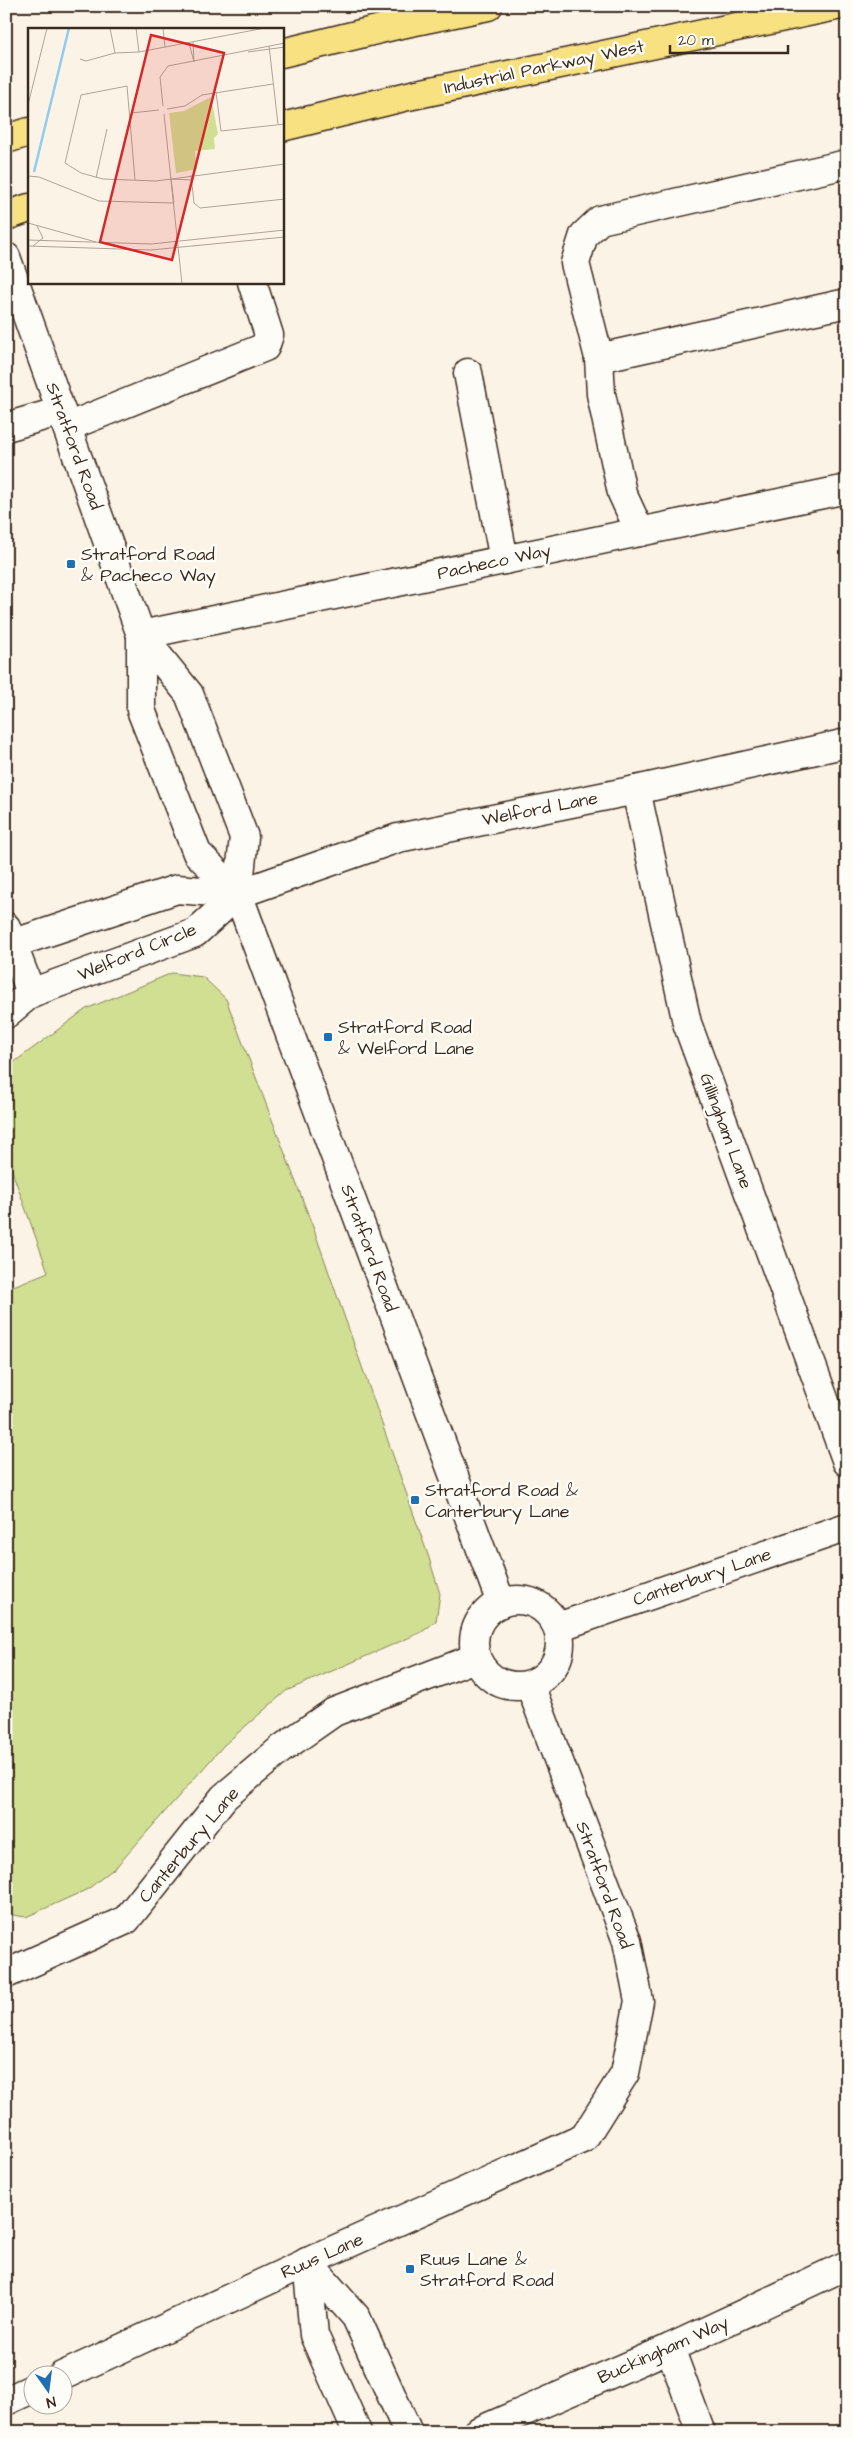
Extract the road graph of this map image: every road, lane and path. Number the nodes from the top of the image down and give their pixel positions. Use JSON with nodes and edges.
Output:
{"nodes":[{"id":1,"x":488,"y":6,"type":"edge"},
{"id":2,"x":836,"y":6,"type":"edge"},
{"id":3,"x":284,"y":53,"type":"edge"},
{"id":4,"x":284,"y":127,"type":"edge"},
{"id":5,"x":28,"y":132,"type":"edge"},
{"id":6,"x":6,"y":139,"type":"edge"},
{"id":7,"x":847,"y":164,"type":"edge"},
{"id":8,"x":28,"y":208,"type":"edge"},
{"id":9,"x":6,"y":216,"type":"edge"},
{"id":10,"x":6,"y":257,"type":"edge"},
{"id":11,"x":253,"y":284,"type":"edge"},
{"id":12,"x":847,"y":303,"type":"edge"},
{"id":13,"x":599,"y":358,"type":"junction"},
{"id":14,"x":468,"y":373,"type":"dead end"},
{"id":15,"x":64,"y":419,"type":"junction"},
{"id":16,"x":6,"y":427,"type":"edge"},
{"id":17,"x":847,"y":489,"type":"edge"},
{"id":18,"x":640,"y":532,"type":"junction"},
{"id":19,"x":504,"y":560,"type":"junction"},
{"id":20,"x":141,"y":635,"type":"junction"},
{"id":21,"x":847,"y":743,"type":"edge"},
{"id":22,"x":636,"y":790,"type":"junction"},
{"id":23,"x":238,"y":894,"type":"junction"},
{"id":24,"x":9,"y":935,"type":"edge"},
{"id":25,"x":31,"y":993,"type":"junction"},
{"id":26,"x":6,"y":1014,"type":"edge"},
{"id":27,"x":847,"y":1462,"type":"edge"},
{"id":28,"x":847,"y":1526,"type":"edge"},
{"id":29,"x":501,"y":1603,"type":"junction"},
{"id":30,"x":558,"y":1627,"type":"junction"},
{"id":31,"x":476,"y":1658,"type":"junction"},
{"id":32,"x":530,"y":1685,"type":"junction"},
{"id":33,"x":6,"y":1974,"type":"edge"},
{"id":34,"x":584,"y":2138,"type":"joint"},
{"id":35,"x":307,"y":2262,"type":"junction"},
{"id":36,"x":847,"y":2265,"type":"edge"},
{"id":37,"x":670,"y":2348,"type":"junction"},
{"id":38,"x":72,"y":2371,"type":"edge"},
{"id":39,"x":22,"y":2394,"type":"edge"},
{"id":40,"x":6,"y":2401,"type":"edge"},
{"id":41,"x":357,"y":2432,"type":"edge"},
{"id":42,"x":408,"y":2432,"type":"edge"},
{"id":43,"x":478,"y":2432,"type":"edge"},
{"id":44,"x":701,"y":2432,"type":"edge"}],
"edges":[{"from":1,"to":3,"type":"main road"},
{"from":2,"to":4,"type":"main road","name":"Industrial Parkway West"},
{"from":5,"to":6,"type":"main road"},
{"from":7,"to":13,"type":"street"},
{"from":8,"to":9,"type":"main road"},
{"from":10,"to":15,"type":"street","name":"Stratford Road"},
{"from":11,"to":15,"type":"street"},
{"from":12,"to":13,"type":"street"},
{"from":13,"to":18,"type":"street"},
{"from":14,"to":19,"type":"street"},
{"from":15,"to":16,"type":"street"},
{"from":15,"to":20,"type":"street","name":"Stratford Road"},
{"from":17,"to":18,"type":"street","name":"Pacheco Way"},
{"from":18,"to":19,"type":"street","name":"Pacheco Way"},
{"from":19,"to":20,"type":"street","name":"Pacheco Way"},
{"from":20,"to":23,"type":"street","name":"Stratford Road"},
{"from":20,"to":23,"type":"street","name":"Stratford Road"},
{"from":21,"to":22,"type":"street","name":"Welford Lane"},
{"from":22,"to":23,"type":"street","name":"Welford Lane"},
{"from":22,"to":27,"type":"street","name":"Gillingham Lane"},
{"from":23,"to":24,"type":"street"},
{"from":23,"to":25,"type":"street","name":"Welford Circle"},
{"from":23,"to":29,"type":"street","name":"Stratford Road"},
{"from":24,"to":25,"type":"street"},
{"from":25,"to":26,"type":"street","name":"Welford Circle"},
{"from":28,"to":30,"type":"street","name":"Canterbury Lane"},
{"from":29,"to":30,"type":"street"},
{"from":29,"to":31,"type":"street"},
{"from":30,"to":32,"type":"street"},
{"from":31,"to":32,"type":"street"},
{"from":31,"to":33,"type":"street","name":"Canterbury Lane"},
{"from":32,"to":34,"type":"street","name":"Stratford Road"},
{"from":34,"to":35,"type":"street","name":"Ruus Lane"},
{"from":35,"to":38,"type":"street","name":"Ruus Lane"},
{"from":35,"to":41,"type":"street"},
{"from":35,"to":42,"type":"street"},
{"from":36,"to":37,"type":"street","name":"Buckingham Way"},
{"from":37,"to":43,"type":"street","name":"Buckingham Way"},
{"from":37,"to":44,"type":"street"},
{"from":39,"to":40,"type":"street"}]}
